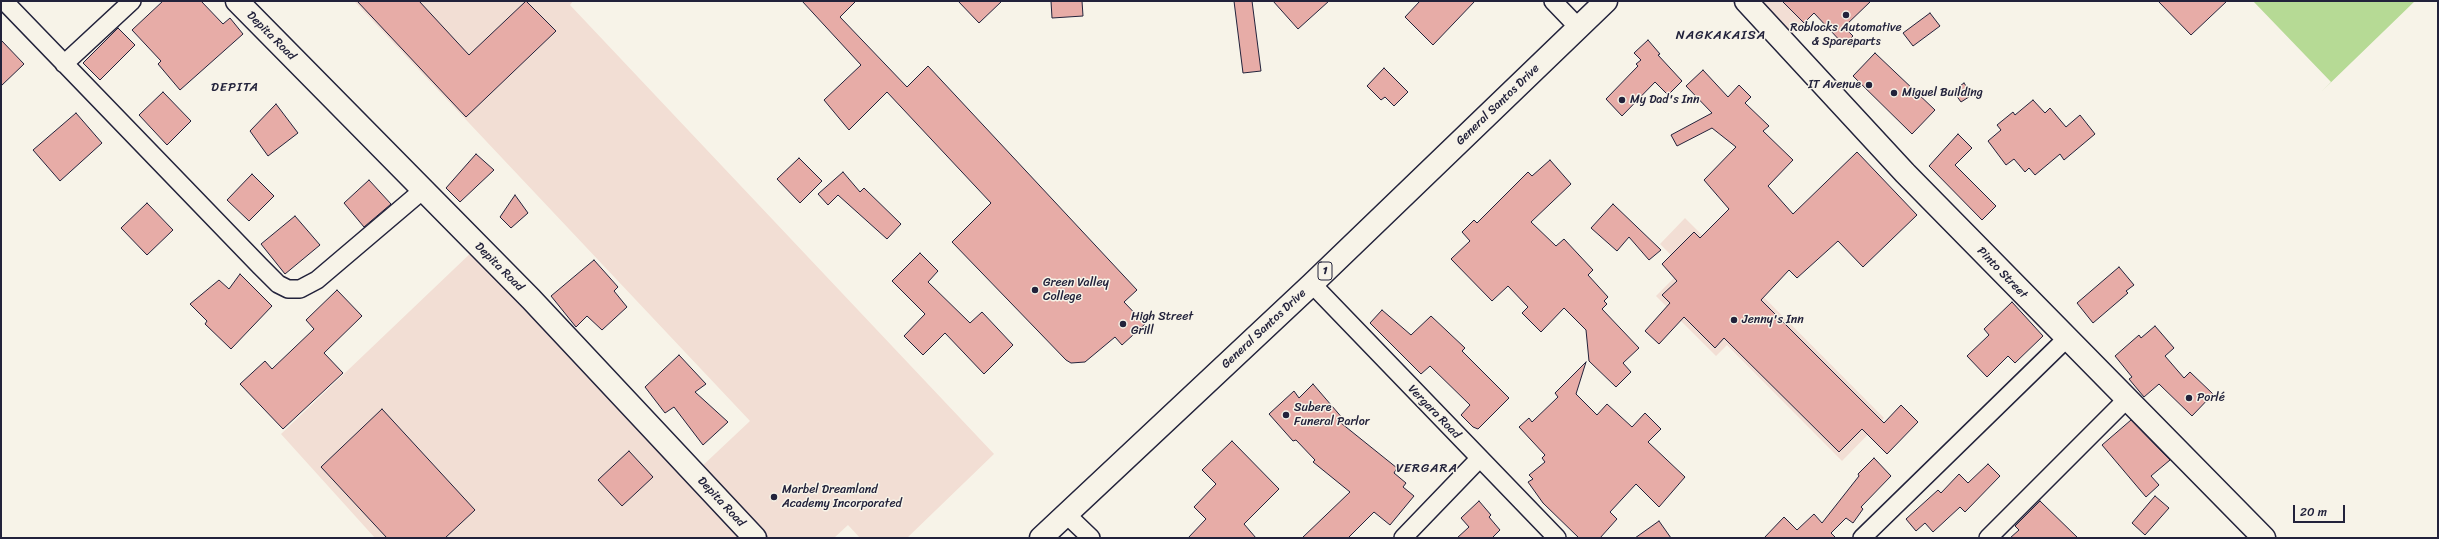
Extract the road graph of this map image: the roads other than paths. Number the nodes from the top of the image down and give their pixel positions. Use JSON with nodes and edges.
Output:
{"nodes":[{"id":1,"x":4,"y":1,"type":"edge"},
{"id":2,"x":132,"y":1,"type":"edge"},
{"id":3,"x":237,"y":1,"type":"edge"},
{"id":4,"x":1553,"y":1,"type":"edge"},
{"id":5,"x":1606,"y":1,"type":"edge"},
{"id":6,"x":1746,"y":1,"type":"edge"},
{"id":7,"x":1578,"y":27,"type":"junction"},
{"id":8,"x":64,"y":64,"type":"junction"},
{"id":9,"x":423,"y":190,"type":"junction"},
{"id":10,"x":1312,"y":284,"type":"junction"},
{"id":11,"x":2066,"y":338,"type":"junction"},
{"id":12,"x":2127,"y":399,"type":"junction"},
{"id":13,"x":1479,"y":459,"type":"junction"},
{"id":14,"x":1066,"y":514,"type":"junction"},
{"id":15,"x":2257,"y":536,"type":"edge"},
{"id":16,"x":755,"y":538,"type":"edge"},
{"id":17,"x":1041,"y":538,"type":"edge"},
{"id":18,"x":1091,"y":538,"type":"edge"},
{"id":19,"x":1403,"y":538,"type":"edge"},
{"id":20,"x":1557,"y":538,"type":"edge"},
{"id":21,"x":1862,"y":538,"type":"edge"},
{"id":22,"x":1988,"y":538,"type":"edge"}],
"edges":[{"from":1,"to":8,"type":"street"},
{"from":2,"to":8,"type":"street"},
{"from":3,"to":9,"type":"main road","name":"Depita Road"},
{"from":4,"to":7,"type":"street"},
{"from":5,"to":7,"type":"main road","name":"General Santos Drive","number":"1"},
{"from":6,"to":11,"type":"main road","name":"Pinto Street"},
{"from":7,"to":10,"type":"main road","name":"General Santos Drive","number":"1"},
{"from":8,"to":9,"type":"street"},
{"from":9,"to":16,"type":"main road","name":"Depita Road"},
{"from":10,"to":13,"type":"street","name":"Vergara Road"},
{"from":10,"to":14,"type":"main road","name":"General Santos Drive","number":"1"},
{"from":11,"to":12,"type":"main road","name":"Pinto Street"},
{"from":11,"to":21,"type":"street"},
{"from":12,"to":15,"type":"main road","name":"Pinto Street"},
{"from":12,"to":22,"type":"street"},
{"from":13,"to":19,"type":"street"},
{"from":13,"to":20,"type":"street","name":"Vergara Road"},
{"from":14,"to":17,"type":"main road","name":"General Santos Drive","number":"1"},
{"from":14,"to":18,"type":"street"}]}
